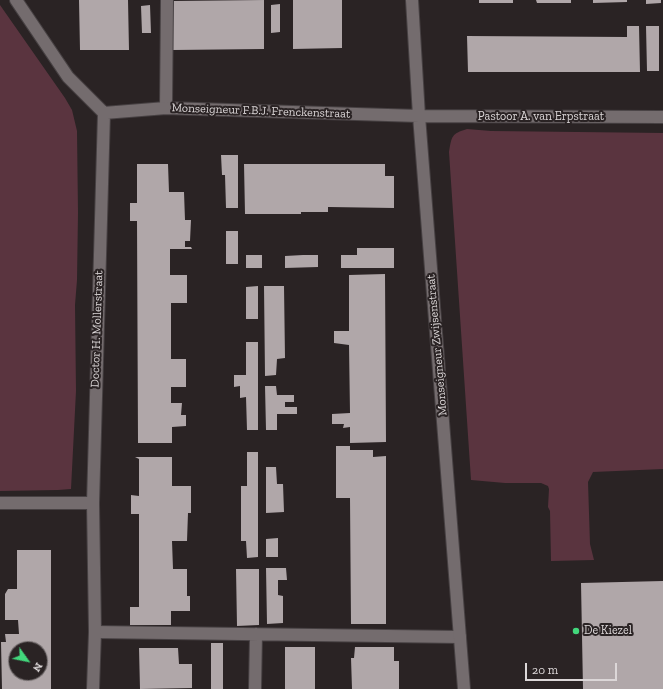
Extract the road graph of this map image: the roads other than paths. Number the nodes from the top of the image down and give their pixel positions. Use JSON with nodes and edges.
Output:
{"nodes":[{"id":1,"x":16,"y":0,"type":"edge"},
{"id":2,"x":167,"y":0,"type":"edge"},
{"id":3,"x":412,"y":0,"type":"edge"},
{"id":4,"x":166,"y":108,"type":"junction"},
{"id":5,"x":104,"y":113,"type":"junction"},
{"id":6,"x":419,"y":116,"type":"junction"},
{"id":7,"x":663,"y":117,"type":"edge"},
{"id":8,"x":0,"y":503,"type":"edge"},
{"id":9,"x":93,"y":503,"type":"junction"},
{"id":10,"x":95,"y":632,"type":"junction"},
{"id":11,"x":256,"y":634,"type":"junction"},
{"id":12,"x":460,"y":637,"type":"junction"},
{"id":13,"x":93,"y":689,"type":"edge"},
{"id":14,"x":255,"y":689,"type":"edge"},
{"id":15,"x":464,"y":689,"type":"edge"}],
"edges":[{"from":1,"to":5,"type":"street"},
{"from":2,"to":4,"type":"street"},
{"from":3,"to":6,"type":"street","name":"Monseigneur Zwijsenstraat"},
{"from":4,"to":5,"type":"street","name":"Monseigneur F.B.J. Frenckenstraat"},
{"from":4,"to":6,"type":"street","name":"Monseigneur F.B.J. Frenckenstraat"},
{"from":5,"to":9,"type":"street","name":"Doctor H. Mollerstraat"},
{"from":6,"to":7,"type":"street","name":"Pastoor A. van Erpstraat"},
{"from":6,"to":12,"type":"street","name":"Monseigneur Zwijsenstraat"},
{"from":8,"to":9,"type":"street"},
{"from":9,"to":10,"type":"street","name":"Doctor H. Mollerstraat"},
{"from":10,"to":11,"type":"street"},
{"from":10,"to":13,"type":"street","name":"Doctor H. Mollerstraat"},
{"from":11,"to":12,"type":"street"},
{"from":11,"to":14,"type":"street"},
{"from":12,"to":15,"type":"street","name":"Monseigneur Zwijsenstraat"}]}
